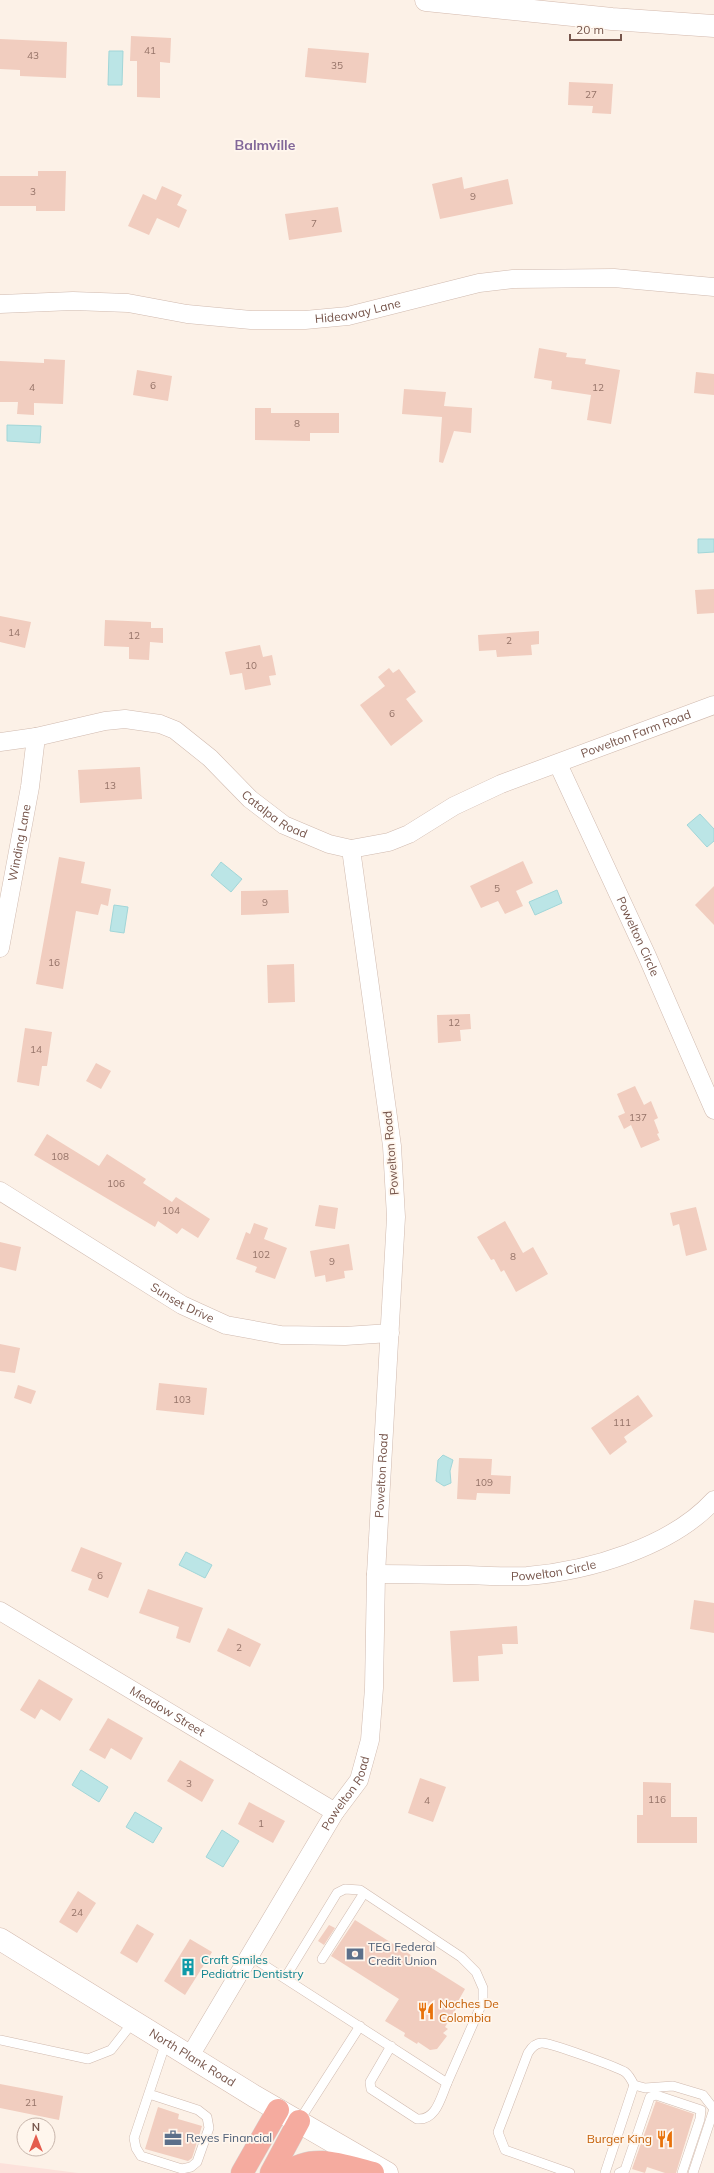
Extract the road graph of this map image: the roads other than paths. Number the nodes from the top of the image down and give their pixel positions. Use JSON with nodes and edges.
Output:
{"nodes":[{"id":1,"x":426,"y":0,"type":"edge"},
{"id":2,"x":714,"y":26,"type":"edge"},
{"id":3,"x":714,"y":287,"type":"edge"},
{"id":4,"x":0,"y":304,"type":"edge"},
{"id":5,"x":714,"y":705,"type":"edge"},
{"id":6,"x":36,"y":737,"type":"junction"},
{"id":7,"x":0,"y":742,"type":"edge"},
{"id":8,"x":558,"y":764,"type":"junction"},
{"id":9,"x":351,"y":850,"type":"junction"},
{"id":10,"x":0,"y":948,"type":"edge"},
{"id":11,"x":714,"y":1110,"type":"edge"},
{"id":12,"x":0,"y":1191,"type":"edge"},
{"id":13,"x":390,"y":1333,"type":"junction"},
{"id":14,"x":714,"y":1500,"type":"edge"},
{"id":15,"x":376,"y":1574,"type":"junction"},
{"id":16,"x":0,"y":1611,"type":"edge"},
{"id":17,"x":335,"y":1812,"type":"junction"},
{"id":18,"x":364,"y":1893,"type":"junction"},
{"id":19,"x":0,"y":1939,"type":"edge"},
{"id":20,"x":250,"y":1956,"type":"junction"},
{"id":21,"x":322,"y":1959,"type":"dead end"},
{"id":22,"x":286,"y":1978,"type":"junction"},
{"id":23,"x":134,"y":2020,"type":"junction"},
{"id":24,"x":360,"y":2026,"type":"junction"},
{"id":25,"x":0,"y":2040,"type":"edge"},
{"id":26,"x":167,"y":2041,"type":"junction"},
{"id":27,"x":391,"y":2046,"type":"junction"},
{"id":28,"x":190,"y":2056,"type":"junction"},
{"id":29,"x":447,"y":2083,"type":"junction"},
{"id":30,"x":634,"y":2085,"type":"junction"},
{"id":31,"x":149,"y":2094,"type":"junction"},
{"id":32,"x":278,"y":2110,"type":"junction"},
{"id":33,"x":299,"y":2121,"type":"junction"},
{"id":34,"x":622,"y":2171,"type":"edge"},
{"id":35,"x":242,"y":2173,"type":"edge"},
{"id":36,"x":271,"y":2173,"type":"edge"},
{"id":37,"x":287,"y":2173,"type":"edge"},
{"id":38,"x":373,"y":2173,"type":"edge"},
{"id":39,"x":387,"y":2173,"type":"edge"},
{"id":40,"x":570,"y":2173,"type":"edge"},
{"id":41,"x":605,"y":2173,"type":"edge"},
{"id":42,"x":682,"y":2173,"type":"edge"},
{"id":43,"x":693,"y":2173,"type":"edge"}],
"edges":[{"from":1,"to":2,"type":"main road"},
{"from":3,"to":4,"type":"street","name":"Hideaway Lane"},
{"from":5,"to":8,"type":"street","name":"Powelton Farm Road"},
{"from":6,"to":7,"type":"street","name":"Catalpa Road"},
{"from":6,"to":9,"type":"street","name":"Catalpa Road"},
{"from":6,"to":10,"type":"street","name":"Winding Lane"},
{"from":8,"to":9,"type":"street","name":"Catalpa Road"},
{"from":8,"to":11,"type":"street","name":"Powelton Circle"},
{"from":9,"to":13,"type":"street","name":"Powelton Road"},
{"from":12,"to":13,"type":"street","name":"Sunset Drive"},
{"from":13,"to":15,"type":"street","name":"Powelton Road"},
{"from":14,"to":15,"type":"street","name":"Powelton Circle"},
{"from":15,"to":17,"type":"street","name":"Powelton Road"},
{"from":16,"to":17,"type":"street","name":"Meadow Street"},
{"from":17,"to":20,"type":"street","name":"Powelton Road"},
{"from":18,"to":21,"type":"lane"},
{"from":18,"to":22,"type":"lane"},
{"from":18,"to":29,"type":"lane"},
{"from":19,"to":23,"type":"main road","name":"North Plank Road"},
{"from":20,"to":22,"type":"lane"},
{"from":20,"to":28,"type":"street","name":"Powelton Road"},
{"from":22,"to":24,"type":"lane"},
{"from":23,"to":25,"type":"lane"},
{"from":23,"to":26,"type":"main road","name":"North Plank Road"},
{"from":24,"to":27,"type":"lane"},
{"from":24,"to":33,"type":"lane"},
{"from":26,"to":28,"type":"main road","name":"North Plank Road"},
{"from":26,"to":31,"type":"lane"},
{"from":27,"to":29,"type":"lane"},
{"from":27,"to":29,"type":"lane"},
{"from":28,"to":32,"type":"main road","name":"North Plank Road"},
{"from":30,"to":40,"type":"lane"},
{"from":30,"to":41,"type":"lane"},
{"from":30,"to":43,"type":"lane"},
{"from":31,"to":31,"type":"lane"},
{"from":32,"to":33,"type":"main road","name":"North Plank Road"},
{"from":32,"to":35,"type":"highway"},
{"from":33,"to":36,"type":"highway"},
{"from":33,"to":39,"type":"main road","name":"North Plank Road"},
{"from":34,"to":42,"type":"lane"},
{"from":37,"to":38,"type":"highway"}]}
